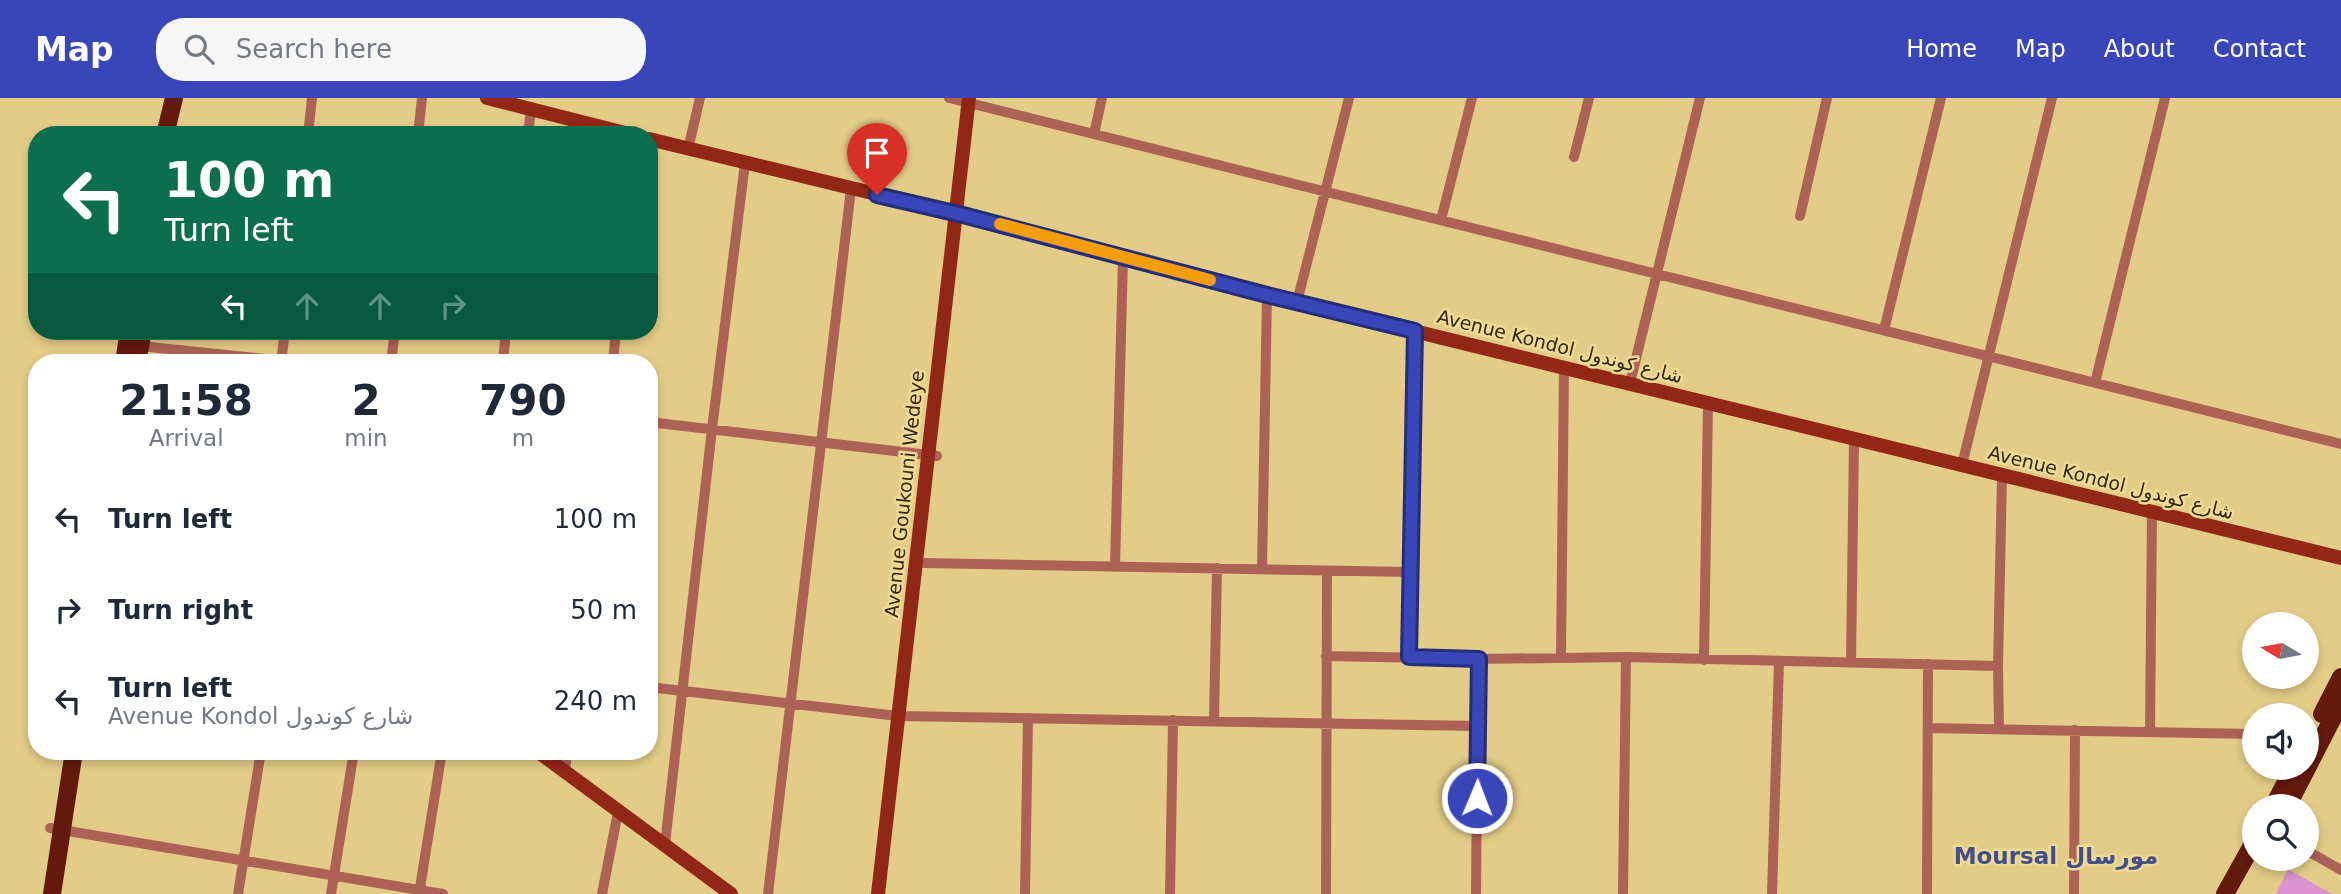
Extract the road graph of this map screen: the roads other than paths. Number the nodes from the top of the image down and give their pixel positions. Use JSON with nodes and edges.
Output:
{"nodes":[{"id":1,"x":174,"y":98,"type":"edge"},
{"id":2,"x":185,"y":98,"type":"edge"},
{"id":3,"x":312,"y":98,"type":"edge"},
{"id":4,"x":422,"y":98,"type":"edge"},
{"id":5,"x":487,"y":98,"type":"edge"},
{"id":6,"x":700,"y":98,"type":"edge"},
{"id":7,"x":949,"y":98,"type":"edge"},
{"id":8,"x":1102,"y":98,"type":"edge"},
{"id":9,"x":1349,"y":98,"type":"edge"},
{"id":10,"x":1472,"y":98,"type":"edge"},
{"id":11,"x":1589,"y":98,"type":"edge"},
{"id":12,"x":1700,"y":98,"type":"edge"},
{"id":13,"x":1827,"y":98,"type":"edge"},
{"id":14,"x":1941,"y":98,"type":"edge"},
{"id":15,"x":2052,"y":98,"type":"edge"},
{"id":16,"x":2165,"y":98,"type":"edge"},
{"id":17,"x":972,"y":101,"type":"edge"},
{"id":18,"x":531,"y":109,"type":"junction"},
{"id":19,"x":167,"y":126,"type":"edge"},
{"id":20,"x":179,"y":126,"type":"edge"},
{"id":21,"x":309,"y":126,"type":"edge"},
{"id":22,"x":419,"y":126,"type":"edge"},
{"id":23,"x":529,"y":126,"type":"edge"},
{"id":24,"x":598,"y":126,"type":"edge"},
{"id":25,"x":1094,"y":134,"type":"junction"},
{"id":26,"x":658,"y":141,"type":"edge"},
{"id":27,"x":688,"y":149,"type":"junction"},
{"id":28,"x":1574,"y":157,"type":"dead end"},
{"id":29,"x":746,"y":163,"type":"junction"},
{"id":30,"x":851,"y":188,"type":"junction"},
{"id":31,"x":1324,"y":191,"type":"junction"},
{"id":32,"x":959,"y":214,"type":"junction"},
{"id":33,"x":1800,"y":216,"type":"dead end"},
{"id":34,"x":1441,"y":220,"type":"junction"},
{"id":35,"x":1123,"y":257,"type":"junction"},
{"id":36,"x":1658,"y":274,"type":"junction"},
{"id":37,"x":1267,"y":295,"type":"junction"},
{"id":38,"x":1297,"y":302,"type":"junction"},
{"id":39,"x":1884,"y":330,"type":"junction"},
{"id":40,"x":1415,"y":331,"type":"junction"},
{"id":41,"x":140,"y":346,"type":"edge"},
{"id":42,"x":210,"y":354,"type":"edge"},
{"id":43,"x":1988,"y":357,"type":"junction"},
{"id":44,"x":1564,"y":367,"type":"junction"},
{"id":45,"x":1630,"y":383,"type":"junction"},
{"id":46,"x":2095,"y":383,"type":"junction"},
{"id":47,"x":1708,"y":402,"type":"junction"},
{"id":48,"x":658,"y":423,"type":"edge"},
{"id":49,"x":712,"y":429,"type":"junction"},
{"id":50,"x":1854,"y":439,"type":"junction"},
{"id":51,"x":822,"y":443,"type":"junction"},
{"id":52,"x":2341,"y":444,"type":"edge"},
{"id":53,"x":932,"y":456,"type":"junction"},
{"id":54,"x":1962,"y":464,"type":"junction"},
{"id":55,"x":2003,"y":475,"type":"junction"},
{"id":56,"x":2152,"y":512,"type":"junction"},
{"id":57,"x":2341,"y":558,"type":"edge"},
{"id":58,"x":924,"y":563,"type":"junction"},
{"id":59,"x":1115,"y":566,"type":"junction"},
{"id":60,"x":1217,"y":568,"type":"junction"},
{"id":61,"x":1262,"y":568,"type":"junction"},
{"id":62,"x":1326,"y":571,"type":"junction"},
{"id":63,"x":1410,"y":572,"type":"junction"},
{"id":64,"x":1326,"y":656,"type":"junction"},
{"id":65,"x":1409,"y":657,"type":"junction"},
{"id":66,"x":1561,"y":657,"type":"junction"},
{"id":67,"x":1626,"y":657,"type":"junction"},
{"id":68,"x":1479,"y":659,"type":"junction"},
{"id":69,"x":1703,"y":660,"type":"junction"},
{"id":70,"x":1779,"y":661,"type":"junction"},
{"id":71,"x":1851,"y":662,"type":"junction"},
{"id":72,"x":1928,"y":664,"type":"junction"},
{"id":73,"x":1998,"y":666,"type":"junction"},
{"id":74,"x":2341,"y":677,"type":"edge"},
{"id":75,"x":658,"y":688,"type":"edge"},
{"id":76,"x":682,"y":691,"type":"junction"},
{"id":77,"x":2341,"y":702,"type":"edge"},
{"id":78,"x":792,"y":704,"type":"junction"},
{"id":79,"x":902,"y":716,"type":"junction"},
{"id":80,"x":2319,"y":717,"type":"edge"},
{"id":81,"x":1028,"y":718,"type":"junction"},
{"id":82,"x":1173,"y":720,"type":"junction"},
{"id":83,"x":1214,"y":720,"type":"junction"},
{"id":84,"x":1325,"y":723,"type":"junction"},
{"id":85,"x":1478,"y":726,"type":"junction"},
{"id":86,"x":1929,"y":728,"type":"junction"},
{"id":87,"x":1999,"y":728,"type":"junction"},
{"id":88,"x":2075,"y":730,"type":"junction"},
{"id":89,"x":2150,"y":732,"type":"junction"},
{"id":90,"x":2242,"y":734,"type":"edge"},
{"id":91,"x":61,"y":760,"type":"edge"},
{"id":92,"x":73,"y":760,"type":"edge"},
{"id":93,"x":260,"y":760,"type":"edge"},
{"id":94,"x":352,"y":760,"type":"edge"},
{"id":95,"x":441,"y":760,"type":"edge"},
{"id":96,"x":550,"y":760,"type":"edge"},
{"id":97,"x":566,"y":760,"type":"edge"},
{"id":98,"x":565,"y":771,"type":"junction"},
{"id":99,"x":2294,"y":794,"type":"edge"},
{"id":100,"x":618,"y":811,"type":"junction"},
{"id":101,"x":56,"y":829,"type":"junction"},
{"id":102,"x":665,"y":844,"type":"junction"},
{"id":103,"x":2319,"y":857,"type":"edge"},
{"id":104,"x":243,"y":861,"type":"junction"},
{"id":105,"x":2242,"y":864,"type":"edge"},
{"id":106,"x":2341,"y":870,"type":"edge"},
{"id":107,"x":2251,"y":871,"type":"edge"},
{"id":108,"x":333,"y":876,"type":"junction"},
{"id":109,"x":419,"y":892,"type":"edge"},
{"id":110,"x":40,"y":894,"type":"edge"},
{"id":111,"x":51,"y":894,"type":"edge"},
{"id":112,"x":238,"y":894,"type":"edge"},
{"id":113,"x":331,"y":894,"type":"edge"},
{"id":114,"x":443,"y":894,"type":"edge"},
{"id":115,"x":602,"y":894,"type":"edge"},
{"id":116,"x":731,"y":894,"type":"edge"},
{"id":117,"x":768,"y":894,"type":"edge"},
{"id":118,"x":878,"y":894,"type":"edge"},
{"id":119,"x":887,"y":894,"type":"edge"},
{"id":120,"x":1025,"y":894,"type":"edge"},
{"id":121,"x":1170,"y":894,"type":"edge"},
{"id":122,"x":1326,"y":894,"type":"edge"},
{"id":123,"x":1476,"y":894,"type":"edge"},
{"id":124,"x":1623,"y":894,"type":"edge"},
{"id":125,"x":1772,"y":894,"type":"edge"},
{"id":126,"x":1927,"y":894,"type":"edge"},
{"id":127,"x":2074,"y":894,"type":"edge"},
{"id":128,"x":2225,"y":894,"type":"edge"},
{"id":129,"x":2238,"y":894,"type":"edge"}],
"edges":[{"from":1,"to":19,"type":"main road"},
{"from":2,"to":20,"type":"main road"},
{"from":3,"to":21,"type":"street"},
{"from":4,"to":22,"type":"street"},
{"from":5,"to":18,"type":"street"},
{"from":6,"to":27,"type":"street"},
{"from":7,"to":17,"type":"street"},
{"from":8,"to":25,"type":"street"},
{"from":9,"to":31,"type":"street"},
{"from":10,"to":34,"type":"street"},
{"from":11,"to":28,"type":"street"},
{"from":12,"to":36,"type":"street"},
{"from":13,"to":33,"type":"street"},
{"from":14,"to":39,"type":"street"},
{"from":15,"to":43,"type":"street"},
{"from":16,"to":46,"type":"street"},
{"from":17,"to":25,"type":"street"},
{"from":17,"to":32,"type":"street","name":"Avenue Goukouni Wedeye"},
{"from":18,"to":23,"type":"street"},
{"from":18,"to":24,"type":"street"},
{"from":25,"to":31,"type":"street"},
{"from":26,"to":27,"type":"street","name":"Avenue Kondol شارع كوندول"},
{"from":27,"to":29,"type":"street","name":"Avenue Kondol شارع كوندول"},
{"from":29,"to":30,"type":"street","name":"Avenue Kondol شارع كوندول"},
{"from":29,"to":49,"type":"street"},
{"from":30,"to":32,"type":"street","name":"Avenue Kondol شارع كوندول"},
{"from":30,"to":51,"type":"street"},
{"from":31,"to":34,"type":"street"},
{"from":31,"to":38,"type":"street"},
{"from":32,"to":35,"type":"street","name":"Avenue Kondol شارع كوندول"},
{"from":32,"to":53,"type":"street","name":"Avenue Goukouni Wedeye"},
{"from":34,"to":36,"type":"street"},
{"from":35,"to":37,"type":"street","name":"Avenue Kondol شارع كوندول"},
{"from":35,"to":59,"type":"street"},
{"from":36,"to":39,"type":"street"},
{"from":36,"to":45,"type":"street"},
{"from":37,"to":38,"type":"street","name":"Avenue Kondol شارع كوندول"},
{"from":37,"to":61,"type":"street"},
{"from":38,"to":40,"type":"street","name":"Avenue Kondol شارع كوندول"},
{"from":39,"to":43,"type":"street"},
{"from":40,"to":44,"type":"street","name":"Avenue Kondol شارع كوندول"},
{"from":40,"to":63,"type":"street"},
{"from":41,"to":42,"type":"street"},
{"from":43,"to":46,"type":"street"},
{"from":43,"to":54,"type":"street"},
{"from":44,"to":45,"type":"street","name":"Avenue Kondol شارع كوندول"},
{"from":44,"to":66,"type":"street"},
{"from":45,"to":47,"type":"street","name":"Avenue Kondol شارع كوندول"},
{"from":46,"to":52,"type":"street"},
{"from":47,"to":50,"type":"street","name":"Avenue Kondol شارع كوندول"},
{"from":47,"to":69,"type":"street"},
{"from":48,"to":49,"type":"street"},
{"from":49,"to":51,"type":"street"},
{"from":49,"to":76,"type":"street"},
{"from":50,"to":54,"type":"street","name":"Avenue Kondol شارع كوندول"},
{"from":50,"to":71,"type":"street"},
{"from":51,"to":53,"type":"street"},
{"from":51,"to":78,"type":"street"},
{"from":53,"to":58,"type":"street","name":"Avenue Goukouni Wedeye"},
{"from":53,"to":79,"type":"street","name":"Avenue Goukouni Wedeye"},
{"from":54,"to":55,"type":"street","name":"Avenue Kondol شارع كوندول"},
{"from":55,"to":56,"type":"street","name":"Avenue Kondol شارع كوندول"},
{"from":55,"to":73,"type":"street"},
{"from":56,"to":57,"type":"street","name":"Avenue Kondol شارع كوندول"},
{"from":56,"to":89,"type":"street"},
{"from":58,"to":59,"type":"street"},
{"from":58,"to":79,"type":"street","name":"Avenue Goukouni Wedeye"},
{"from":59,"to":60,"type":"street"},
{"from":60,"to":61,"type":"street"},
{"from":60,"to":83,"type":"street"},
{"from":61,"to":62,"type":"street"},
{"from":62,"to":63,"type":"street"},
{"from":62,"to":64,"type":"street"},
{"from":63,"to":65,"type":"street"},
{"from":64,"to":65,"type":"street"},
{"from":64,"to":84,"type":"street"},
{"from":65,"to":68,"type":"street"},
{"from":66,"to":67,"type":"street"},
{"from":66,"to":68,"type":"street"},
{"from":67,"to":69,"type":"street"},
{"from":67,"to":124,"type":"street"},
{"from":68,"to":85,"type":"street"},
{"from":69,"to":70,"type":"street"},
{"from":70,"to":71,"type":"street"},
{"from":70,"to":125,"type":"street"},
{"from":71,"to":72,"type":"street"},
{"from":72,"to":73,"type":"street"},
{"from":72,"to":86,"type":"street"},
{"from":73,"to":87,"type":"street"},
{"from":74,"to":80,"type":"main road"},
{"from":75,"to":76,"type":"street"},
{"from":76,"to":78,"type":"street"},
{"from":76,"to":102,"type":"street"},
{"from":77,"to":99,"type":"main road"},
{"from":78,"to":79,"type":"street"},
{"from":78,"to":117,"type":"street"},
{"from":79,"to":81,"type":"street"},
{"from":79,"to":118,"type":"street","name":"Avenue Goukouni Wedeye"},
{"from":79,"to":119,"type":"street","name":"Avenue Goukouni Wedeye"},
{"from":81,"to":82,"type":"street"},
{"from":81,"to":120,"type":"street"},
{"from":82,"to":83,"type":"street"},
{"from":82,"to":121,"type":"street"},
{"from":83,"to":84,"type":"street"},
{"from":84,"to":85,"type":"street"},
{"from":84,"to":122,"type":"street"},
{"from":85,"to":123,"type":"street"},
{"from":86,"to":87,"type":"street"},
{"from":86,"to":126,"type":"street"},
{"from":87,"to":88,"type":"street"},
{"from":88,"to":89,"type":"street"},
{"from":88,"to":127,"type":"street"},
{"from":89,"to":90,"type":"street"},
{"from":91,"to":101,"type":"main road"},
{"from":92,"to":101,"type":"main road"},
{"from":93,"to":104,"type":"street"},
{"from":94,"to":108,"type":"street"},
{"from":95,"to":109,"type":"street"},
{"from":96,"to":98,"type":"street"},
{"from":97,"to":98,"type":"street"},
{"from":98,"to":100,"type":"street"},
{"from":100,"to":102,"type":"street"},
{"from":100,"to":115,"type":"street"},
{"from":101,"to":104,"type":"street"},
{"from":101,"to":110,"type":"main road"},
{"from":101,"to":111,"type":"main road"},
{"from":102,"to":116,"type":"street"},
{"from":103,"to":106,"type":"street"},
{"from":104,"to":108,"type":"street"},
{"from":104,"to":112,"type":"street"},
{"from":105,"to":128,"type":"main road"},
{"from":107,"to":129,"type":"main road"},
{"from":108,"to":109,"type":"street"},
{"from":108,"to":113,"type":"street"},
{"from":109,"to":114,"type":"street"}]}
